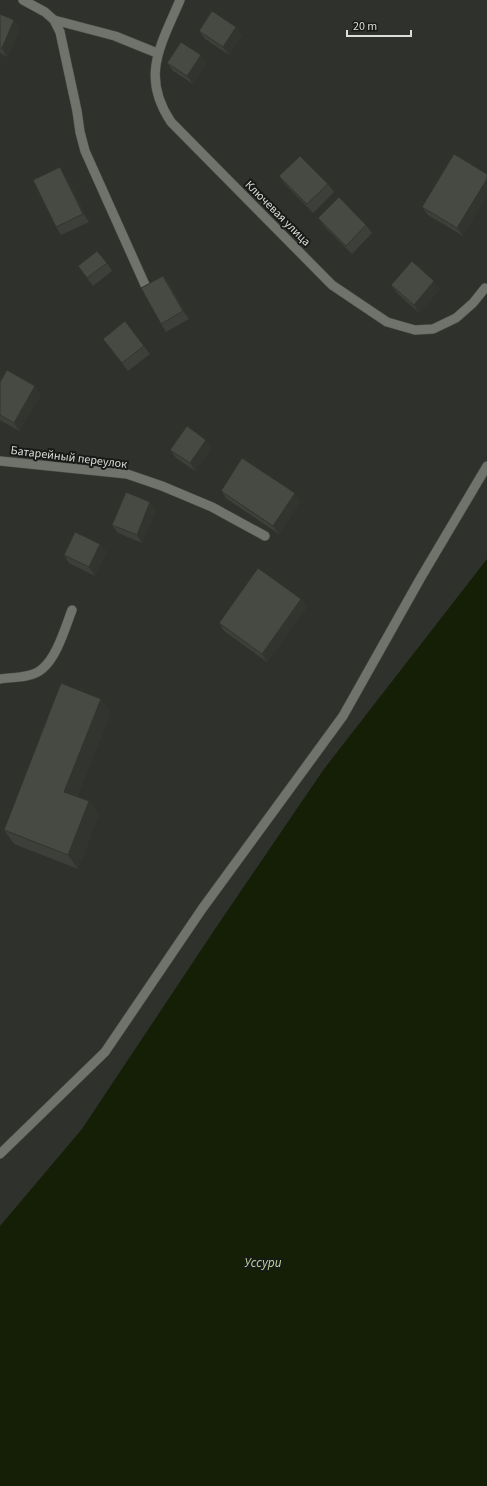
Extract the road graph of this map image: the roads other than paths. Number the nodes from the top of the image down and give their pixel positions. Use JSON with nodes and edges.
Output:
{"nodes":[{"id":1,"x":23,"y":0,"type":"edge"},
{"id":2,"x":180,"y":0,"type":"edge"},
{"id":3,"x":54,"y":20,"type":"junction"},
{"id":4,"x":157,"y":53,"type":"junction"},
{"id":5,"x":146,"y":287,"type":"edge"},
{"id":6,"x":485,"y":288,"type":"dead end"},
{"id":7,"x":0,"y":461,"type":"edge"},
{"id":8,"x":487,"y":466,"type":"edge"},
{"id":9,"x":265,"y":536,"type":"dead end"},
{"id":10,"x":72,"y":610,"type":"dead end"},
{"id":11,"x":0,"y":679,"type":"edge"},
{"id":12,"x":0,"y":1154,"type":"edge"}],
"edges":[{"from":1,"to":3,"type":"lane"},
{"from":2,"to":4,"type":"lane","name":"Ключевая улица"},
{"from":3,"to":4,"type":"lane"},
{"from":3,"to":5,"type":"lane"},
{"from":4,"to":6,"type":"lane","name":"Ключевая улица"},
{"from":7,"to":9,"type":"lane","name":"Батарейный переулок"},
{"from":8,"to":12,"type":"lane"},
{"from":10,"to":11,"type":"lane"}]}
